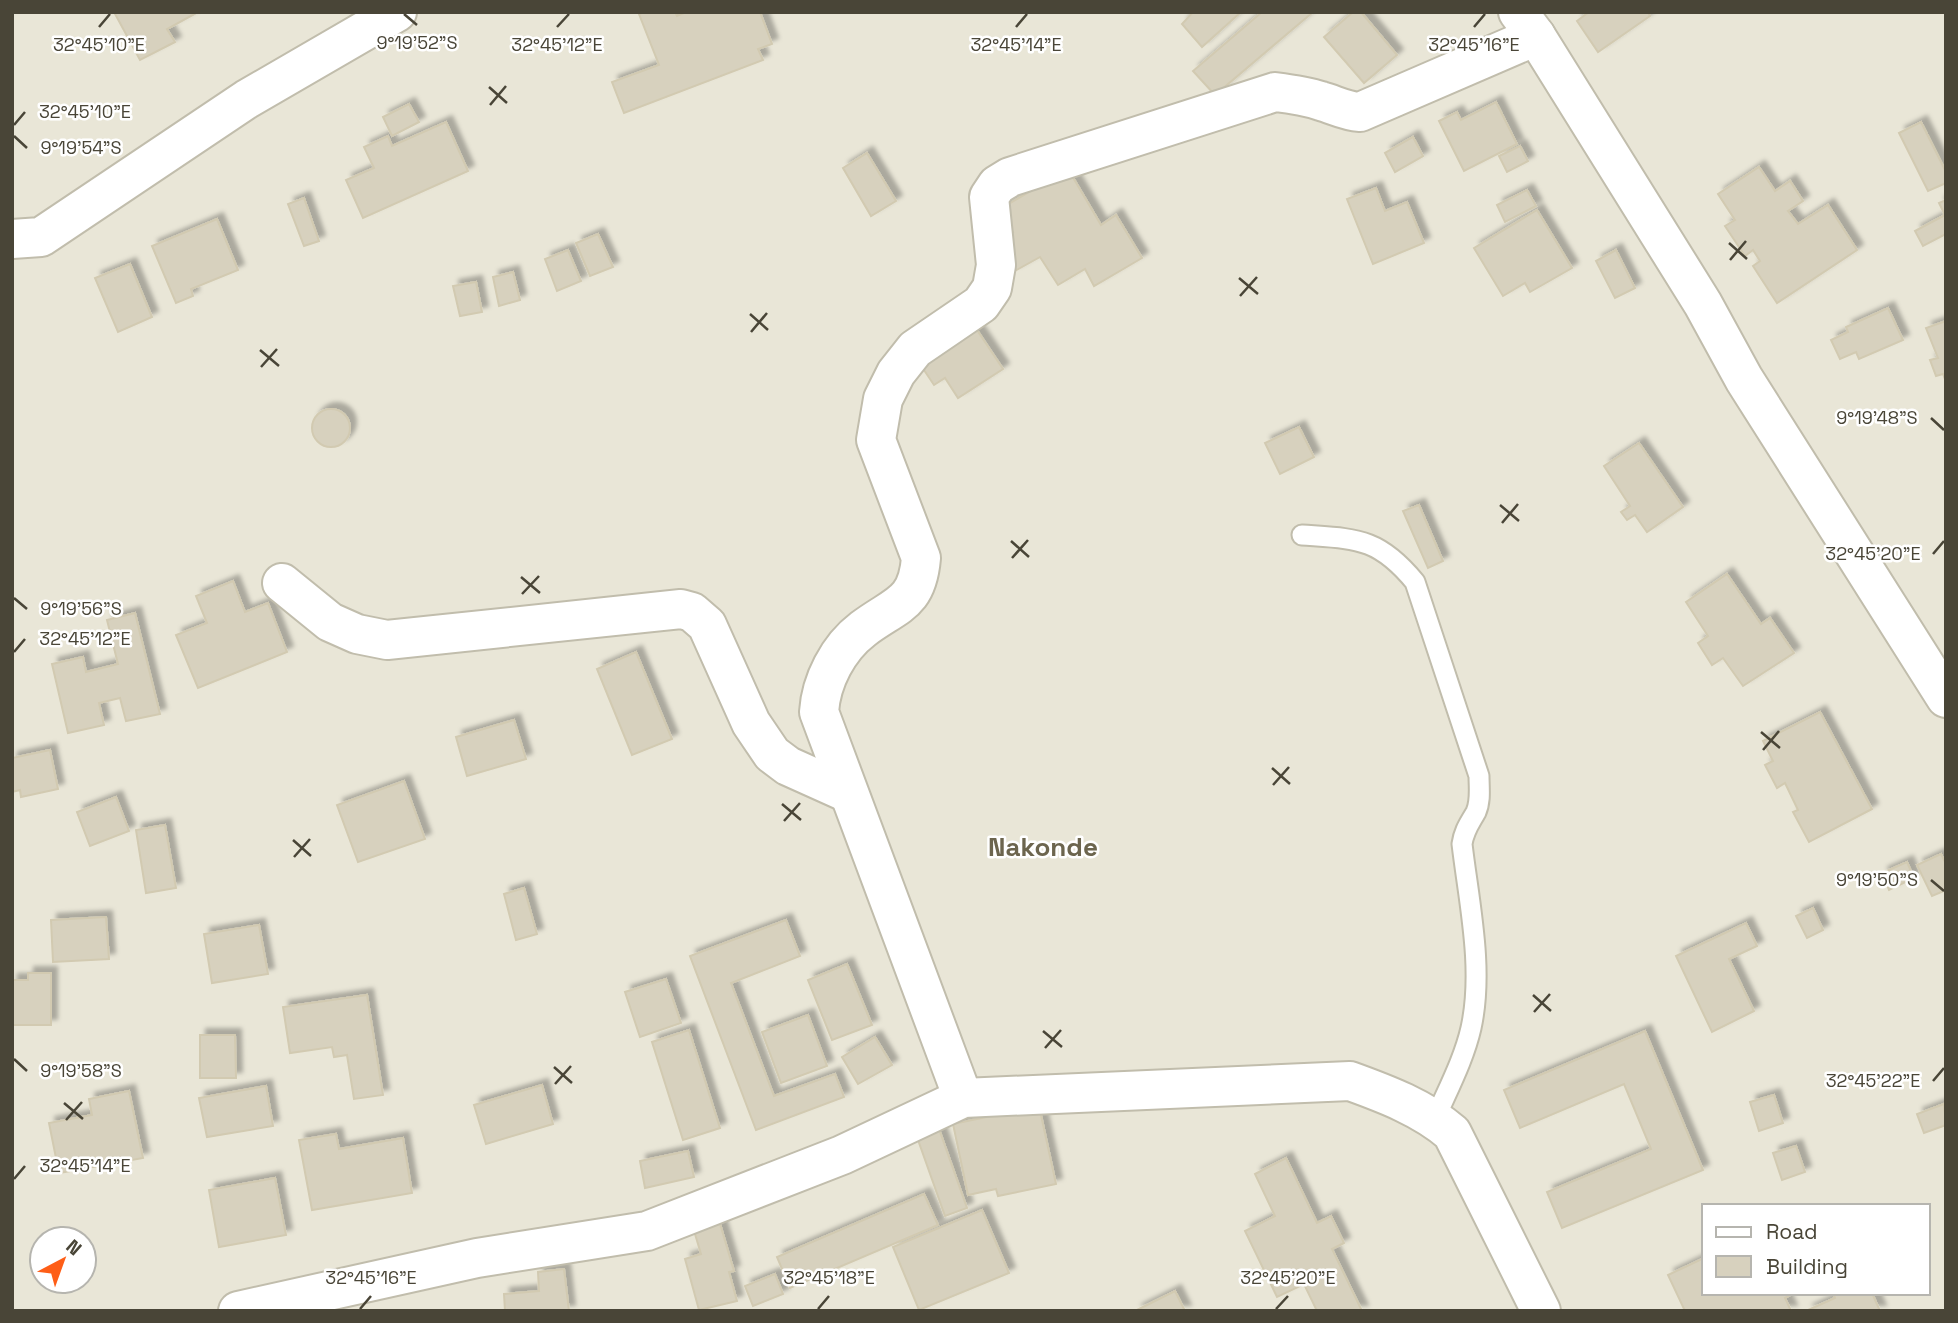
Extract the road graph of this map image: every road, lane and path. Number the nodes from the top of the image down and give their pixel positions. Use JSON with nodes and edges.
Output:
{"nodes":[{"id":1,"x":397,"y":12,"type":"edge"},
{"id":2,"x":1528,"y":21,"type":"edge"},
{"id":3,"x":12,"y":239,"type":"edge"},
{"id":4,"x":1302,"y":535,"type":"dead end"},
{"id":5,"x":282,"y":583,"type":"dead end"},
{"id":6,"x":1946,"y":698,"type":"edge"},
{"id":7,"x":848,"y":793,"type":"junction"},
{"id":8,"x":963,"y":1098,"type":"junction"},
{"id":9,"x":1435,"y":1119,"type":"junction"},
{"id":10,"x":238,"y":1311,"type":"edge"},
{"id":11,"x":1541,"y":1311,"type":"edge"}],
"edges":[{"from":1,"to":3,"type":"street"},
{"from":2,"to":6,"type":"street"},
{"from":2,"to":7,"type":"street"},
{"from":4,"to":9,"type":"lane"},
{"from":5,"to":7,"type":"street"},
{"from":7,"to":8,"type":"street"},
{"from":8,"to":9,"type":"street"},
{"from":8,"to":10,"type":"street"},
{"from":9,"to":11,"type":"street"}]}
